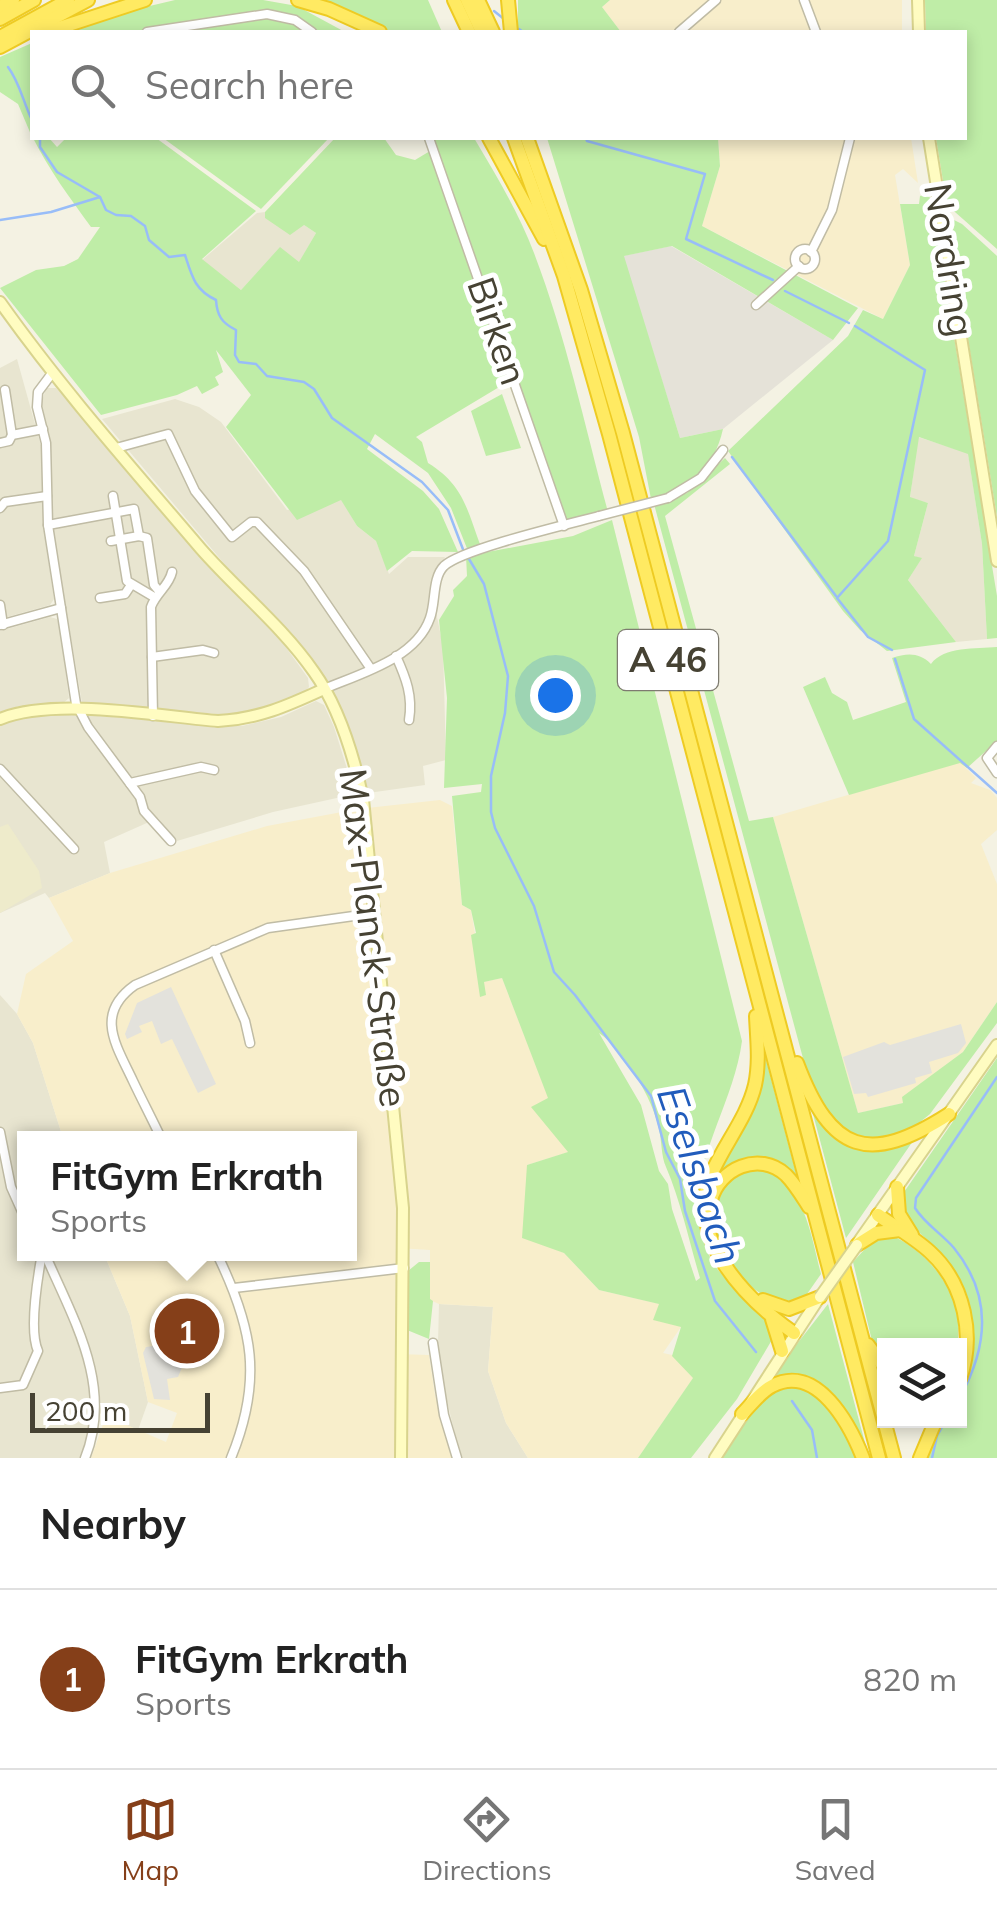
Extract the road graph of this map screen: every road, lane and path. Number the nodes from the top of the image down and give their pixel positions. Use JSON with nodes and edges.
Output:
{"nodes":[{"id":1,"x":13,"y":0,"type":"edge"},
{"id":2,"x":34,"y":0,"type":"edge"},
{"id":3,"x":68,"y":0,"type":"edge"},
{"id":4,"x":88,"y":0,"type":"edge"},
{"id":5,"x":145,"y":0,"type":"edge"},
{"id":6,"x":298,"y":0,"type":"edge"},
{"id":7,"x":454,"y":0,"type":"edge"},
{"id":8,"x":467,"y":0,"type":"edge"},
{"id":9,"x":478,"y":0,"type":"edge"},
{"id":10,"x":508,"y":0,"type":"edge"},
{"id":11,"x":716,"y":0,"type":"edge"},
{"id":12,"x":804,"y":0,"type":"edge"},
{"id":13,"x":918,"y":0,"type":"edge"},
{"id":14,"x":0,"y":7,"type":"edge"},
{"id":15,"x":0,"y":19,"type":"edge"},
{"id":16,"x":32,"y":30,"type":"edge"},
{"id":17,"x":54,"y":30,"type":"edge"},
{"id":18,"x":160,"y":30,"type":"edge"},
{"id":19,"x":309,"y":30,"type":"edge"},
{"id":20,"x":376,"y":30,"type":"edge"},
{"id":21,"x":468,"y":30,"type":"edge"},
{"id":22,"x":481,"y":30,"type":"edge"},
{"id":23,"x":492,"y":30,"type":"edge"},
{"id":24,"x":510,"y":30,"type":"edge"},
{"id":25,"x":681,"y":30,"type":"edge"},
{"id":26,"x":815,"y":30,"type":"edge"},
{"id":27,"x":919,"y":30,"type":"edge"},
{"id":28,"x":30,"y":31,"type":"edge"},
{"id":29,"x":0,"y":37,"type":"edge"},
{"id":30,"x":30,"y":39,"type":"edge"},
{"id":31,"x":0,"y":47,"type":"edge"},
{"id":32,"x":431,"y":140,"type":"edge"},
{"id":33,"x":491,"y":140,"type":"edge"},
{"id":34,"x":515,"y":140,"type":"edge"},
{"id":35,"x":529,"y":140,"type":"edge"},
{"id":36,"x":850,"y":140,"type":"edge"},
{"id":37,"x":930,"y":140,"type":"edge"},
{"id":38,"x":811,"y":252,"type":"junction"},
{"id":39,"x":798,"y":266,"type":"junction"},
{"id":40,"x":564,"y":276,"type":"junction"},
{"id":41,"x":0,"y":302,"type":"edge"},
{"id":42,"x":756,"y":305,"type":"dead end"},
{"id":43,"x":53,"y":372,"type":"junction"},
{"id":44,"x":5,"y":390,"type":"dead end"},
{"id":45,"x":43,"y":429,"type":"junction"},
{"id":46,"x":12,"y":435,"type":"junction"},
{"id":47,"x":0,"y":443,"type":"edge"},
{"id":48,"x":116,"y":448,"type":"junction"},
{"id":49,"x":723,"y":450,"type":"dead end"},
{"id":50,"x":47,"y":496,"type":"junction"},
{"id":51,"x":113,"y":496,"type":"dead end"},
{"id":52,"x":0,"y":508,"type":"edge"},
{"id":53,"x":116,"y":512,"type":"junction"},
{"id":54,"x":136,"y":522,"type":"junction"},
{"id":55,"x":48,"y":525,"type":"junction"},
{"id":56,"x":118,"y":526,"type":"junction"},
{"id":57,"x":564,"y":526,"type":"junction"},
{"id":58,"x":138,"y":536,"type":"junction"},
{"id":59,"x":115,"y":540,"type":"junction"},
{"id":60,"x":997,"y":561,"type":"edge"},
{"id":61,"x":172,"y":572,"type":"dead end"},
{"id":62,"x":131,"y":586,"type":"junction"},
{"id":63,"x":156,"y":594,"type":"junction"},
{"id":64,"x":100,"y":598,"type":"dead end"},
{"id":65,"x":0,"y":605,"type":"edge"},
{"id":66,"x":61,"y":608,"type":"junction"},
{"id":67,"x":2,"y":625,"type":"edge"},
{"id":68,"x":214,"y":653,"type":"dead end"},
{"id":69,"x":396,"y":656,"type":"junction"},
{"id":70,"x":152,"y":657,"type":"junction"},
{"id":71,"x":370,"y":668,"type":"junction"},
{"id":72,"x":324,"y":690,"type":"junction"},
{"id":73,"x":78,"y":710,"type":"junction"},
{"id":74,"x":153,"y":716,"type":"junction"},
{"id":75,"x":0,"y":719,"type":"edge"},
{"id":76,"x":409,"y":720,"type":"dead end"},
{"id":77,"x":997,"y":746,"type":"edge"},
{"id":78,"x":0,"y":769,"type":"edge"},
{"id":79,"x":214,"y":770,"type":"dead end"},
{"id":80,"x":997,"y":773,"type":"edge"},
{"id":81,"x":9,"y":780,"type":"junction"},
{"id":82,"x":130,"y":783,"type":"junction"},
{"id":83,"x":0,"y":788,"type":"edge"},
{"id":84,"x":170,"y":841,"type":"dead end"},
{"id":85,"x":74,"y":849,"type":"dead end"},
{"id":86,"x":375,"y":913,"type":"junction"},
{"id":87,"x":214,"y":950,"type":"junction"},
{"id":88,"x":753,"y":984,"type":"junction"},
{"id":89,"x":773,"y":999,"type":"junction"},
{"id":90,"x":250,"y":1044,"type":"dead end"},
{"id":91,"x":997,"y":1045,"type":"edge"},
{"id":92,"x":949,"y":1114,"type":"junction"},
{"id":93,"x":158,"y":1131,"type":"edge"},
{"id":94,"x":1,"y":1137,"type":"edge"},
{"id":95,"x":897,"y":1188,"type":"junction"},
{"id":96,"x":17,"y":1200,"type":"edge"},
{"id":97,"x":878,"y":1214,"type":"junction"},
{"id":98,"x":815,"y":1218,"type":"junction"},
{"id":99,"x":707,"y":1220,"type":"junction"},
{"id":100,"x":900,"y":1230,"type":"junction"},
{"id":101,"x":916,"y":1242,"type":"junction"},
{"id":102,"x":857,"y":1244,"type":"junction"},
{"id":103,"x":41,"y":1261,"type":"edge"},
{"id":104,"x":47,"y":1261,"type":"edge"},
{"id":105,"x":220,"y":1261,"type":"edge"},
{"id":106,"x":404,"y":1268,"type":"junction"},
{"id":107,"x":234,"y":1288,"type":"junction"},
{"id":108,"x":820,"y":1297,"type":"junction"},
{"id":109,"x":760,"y":1303,"type":"junction"},
{"id":110,"x":967,"y":1330,"type":"junction"},
{"id":111,"x":794,"y":1332,"type":"junction"},
{"id":112,"x":862,"y":1337,"type":"junction"},
{"id":113,"x":965,"y":1338,"type":"edge"},
{"id":114,"x":433,"y":1343,"type":"dead end"},
{"id":115,"x":782,"y":1351,"type":"junction"},
{"id":116,"x":967,"y":1353,"type":"edge"},
{"id":117,"x":877,"y":1357,"type":"edge"},
{"id":118,"x":0,"y":1388,"type":"edge"},
{"id":119,"x":742,"y":1414,"type":"junction"},
{"id":120,"x":933,"y":1428,"type":"edge"},
{"id":121,"x":85,"y":1458,"type":"edge"},
{"id":122,"x":232,"y":1458,"type":"edge"},
{"id":123,"x":401,"y":1458,"type":"edge"},
{"id":124,"x":457,"y":1458,"type":"edge"},
{"id":125,"x":714,"y":1458,"type":"edge"},
{"id":126,"x":862,"y":1458,"type":"edge"},
{"id":127,"x":879,"y":1458,"type":"edge"},
{"id":128,"x":894,"y":1458,"type":"edge"},
{"id":129,"x":920,"y":1458,"type":"edge"}],
"edges":[{"from":1,"to":14,"type":"highway"},
{"from":2,"to":15,"type":"highway"},
{"from":3,"to":29,"type":"highway"},
{"from":4,"to":16,"type":"highway"},
{"from":5,"to":17,"type":"highway"},
{"from":6,"to":20,"type":"highway"},
{"from":7,"to":21,"type":"highway"},
{"from":8,"to":22,"type":"highway"},
{"from":9,"to":23,"type":"highway"},
{"from":10,"to":24,"type":"highway"},
{"from":11,"to":25,"type":"street"},
{"from":12,"to":26,"type":"street"},
{"from":13,"to":27,"type":"street"},
{"from":18,"to":19,"type":"street"},
{"from":28,"to":31,"type":"highway"},
{"from":30,"to":31,"type":"highway"},
{"from":32,"to":57,"type":"street","name":"Birken"},
{"from":33,"to":40,"type":"highway"},
{"from":34,"to":40,"type":"highway","number":"A 46"},
{"from":35,"to":89,"type":"highway","number":"A 46"},
{"from":36,"to":38,"type":"street"},
{"from":37,"to":60,"type":"street","name":"Nordring"},
{"from":38,"to":39,"type":"street"},
{"from":38,"to":39,"type":"street"},
{"from":39,"to":42,"type":"street"},
{"from":40,"to":88,"type":"highway","number":"A 46"},
{"from":41,"to":43,"type":"street","name":"Max-Planck-Straße"},
{"from":43,"to":45,"type":"street"},
{"from":43,"to":48,"type":"street","name":"Max-Planck-Straße"},
{"from":44,"to":46,"type":"street"},
{"from":45,"to":46,"type":"street"},
{"from":45,"to":50,"type":"street"},
{"from":46,"to":47,"type":"street"},
{"from":48,"to":71,"type":"street"},
{"from":48,"to":72,"type":"street","name":"Max-Planck-Straße"},
{"from":49,"to":57,"type":"street","bridge":true},
{"from":50,"to":52,"type":"street"},
{"from":50,"to":55,"type":"street"},
{"from":51,"to":53,"type":"street"},
{"from":53,"to":54,"type":"street"},
{"from":53,"to":55,"type":"street"},
{"from":53,"to":56,"type":"street"},
{"from":54,"to":56,"type":"street"},
{"from":54,"to":58,"type":"street"},
{"from":55,"to":66,"type":"street"},
{"from":56,"to":59,"type":"street"},
{"from":57,"to":69,"type":"street"},
{"from":58,"to":59,"type":"street"},
{"from":58,"to":63,"type":"street"},
{"from":59,"to":62,"type":"street"},
{"from":61,"to":63,"type":"street"},
{"from":62,"to":63,"type":"street"},
{"from":62,"to":64,"type":"street"},
{"from":63,"to":70,"type":"street"},
{"from":65,"to":67,"type":"street"},
{"from":66,"to":67,"type":"street"},
{"from":66,"to":73,"type":"street"},
{"from":68,"to":70,"type":"street"},
{"from":69,"to":71,"type":"street"},
{"from":69,"to":76,"type":"street"},
{"from":70,"to":74,"type":"street"},
{"from":71,"to":72,"type":"street"},
{"from":72,"to":74,"type":"street"},
{"from":72,"to":86,"type":"street","name":"Max-Planck-Straße"},
{"from":73,"to":74,"type":"street"},
{"from":73,"to":75,"type":"street"},
{"from":73,"to":82,"type":"street"},
{"from":77,"to":80,"type":"street"},
{"from":78,"to":81,"type":"street"},
{"from":79,"to":82,"type":"street"},
{"from":81,"to":83,"type":"street"},
{"from":81,"to":85,"type":"street"},
{"from":82,"to":84,"type":"street"},
{"from":86,"to":87,"type":"street"},
{"from":86,"to":106,"type":"street","name":"Max-Planck-Straße"},
{"from":87,"to":90,"type":"street"},
{"from":87,"to":93,"type":"street"},
{"from":88,"to":98,"type":"highway","number":"A 46"},
{"from":88,"to":99,"type":"highway"},
{"from":89,"to":92,"type":"highway"},
{"from":89,"to":112,"type":"highway","number":"A 46"},
{"from":91,"to":92,"type":"street"},
{"from":92,"to":95,"type":"street"},
{"from":94,"to":96,"type":"street"},
{"from":95,"to":97,"type":"street"},
{"from":95,"to":101,"type":"highway"},
{"from":97,"to":100,"type":"highway"},
{"from":97,"to":102,"type":"street"},
{"from":98,"to":99,"type":"highway"},
{"from":98,"to":127,"type":"highway","number":"A 46"},
{"from":99,"to":109,"type":"highway"},
{"from":100,"to":101,"type":"highway"},
{"from":100,"to":102,"type":"highway"},
{"from":101,"to":110,"type":"highway"},
{"from":102,"to":108,"type":"street","bridge":true},
{"from":103,"to":118,"type":"street"},
{"from":104,"to":121,"type":"street"},
{"from":105,"to":107,"type":"street"},
{"from":106,"to":107,"type":"street"},
{"from":106,"to":123,"type":"street","name":"Max-Planck-Straße"},
{"from":107,"to":122,"type":"street"},
{"from":108,"to":109,"type":"highway"},
{"from":108,"to":111,"type":"street"},
{"from":109,"to":111,"type":"highway"},
{"from":109,"to":115,"type":"highway"},
{"from":110,"to":113,"type":"highway"},
{"from":110,"to":116,"type":"highway"},
{"from":111,"to":115,"type":"street"},
{"from":112,"to":117,"type":"highway"},
{"from":112,"to":128,"type":"highway","number":"A 46"},
{"from":114,"to":124,"type":"street"},
{"from":115,"to":119,"type":"street"},
{"from":119,"to":125,"type":"street"},
{"from":119,"to":126,"type":"highway"},
{"from":120,"to":129,"type":"highway"}]}
